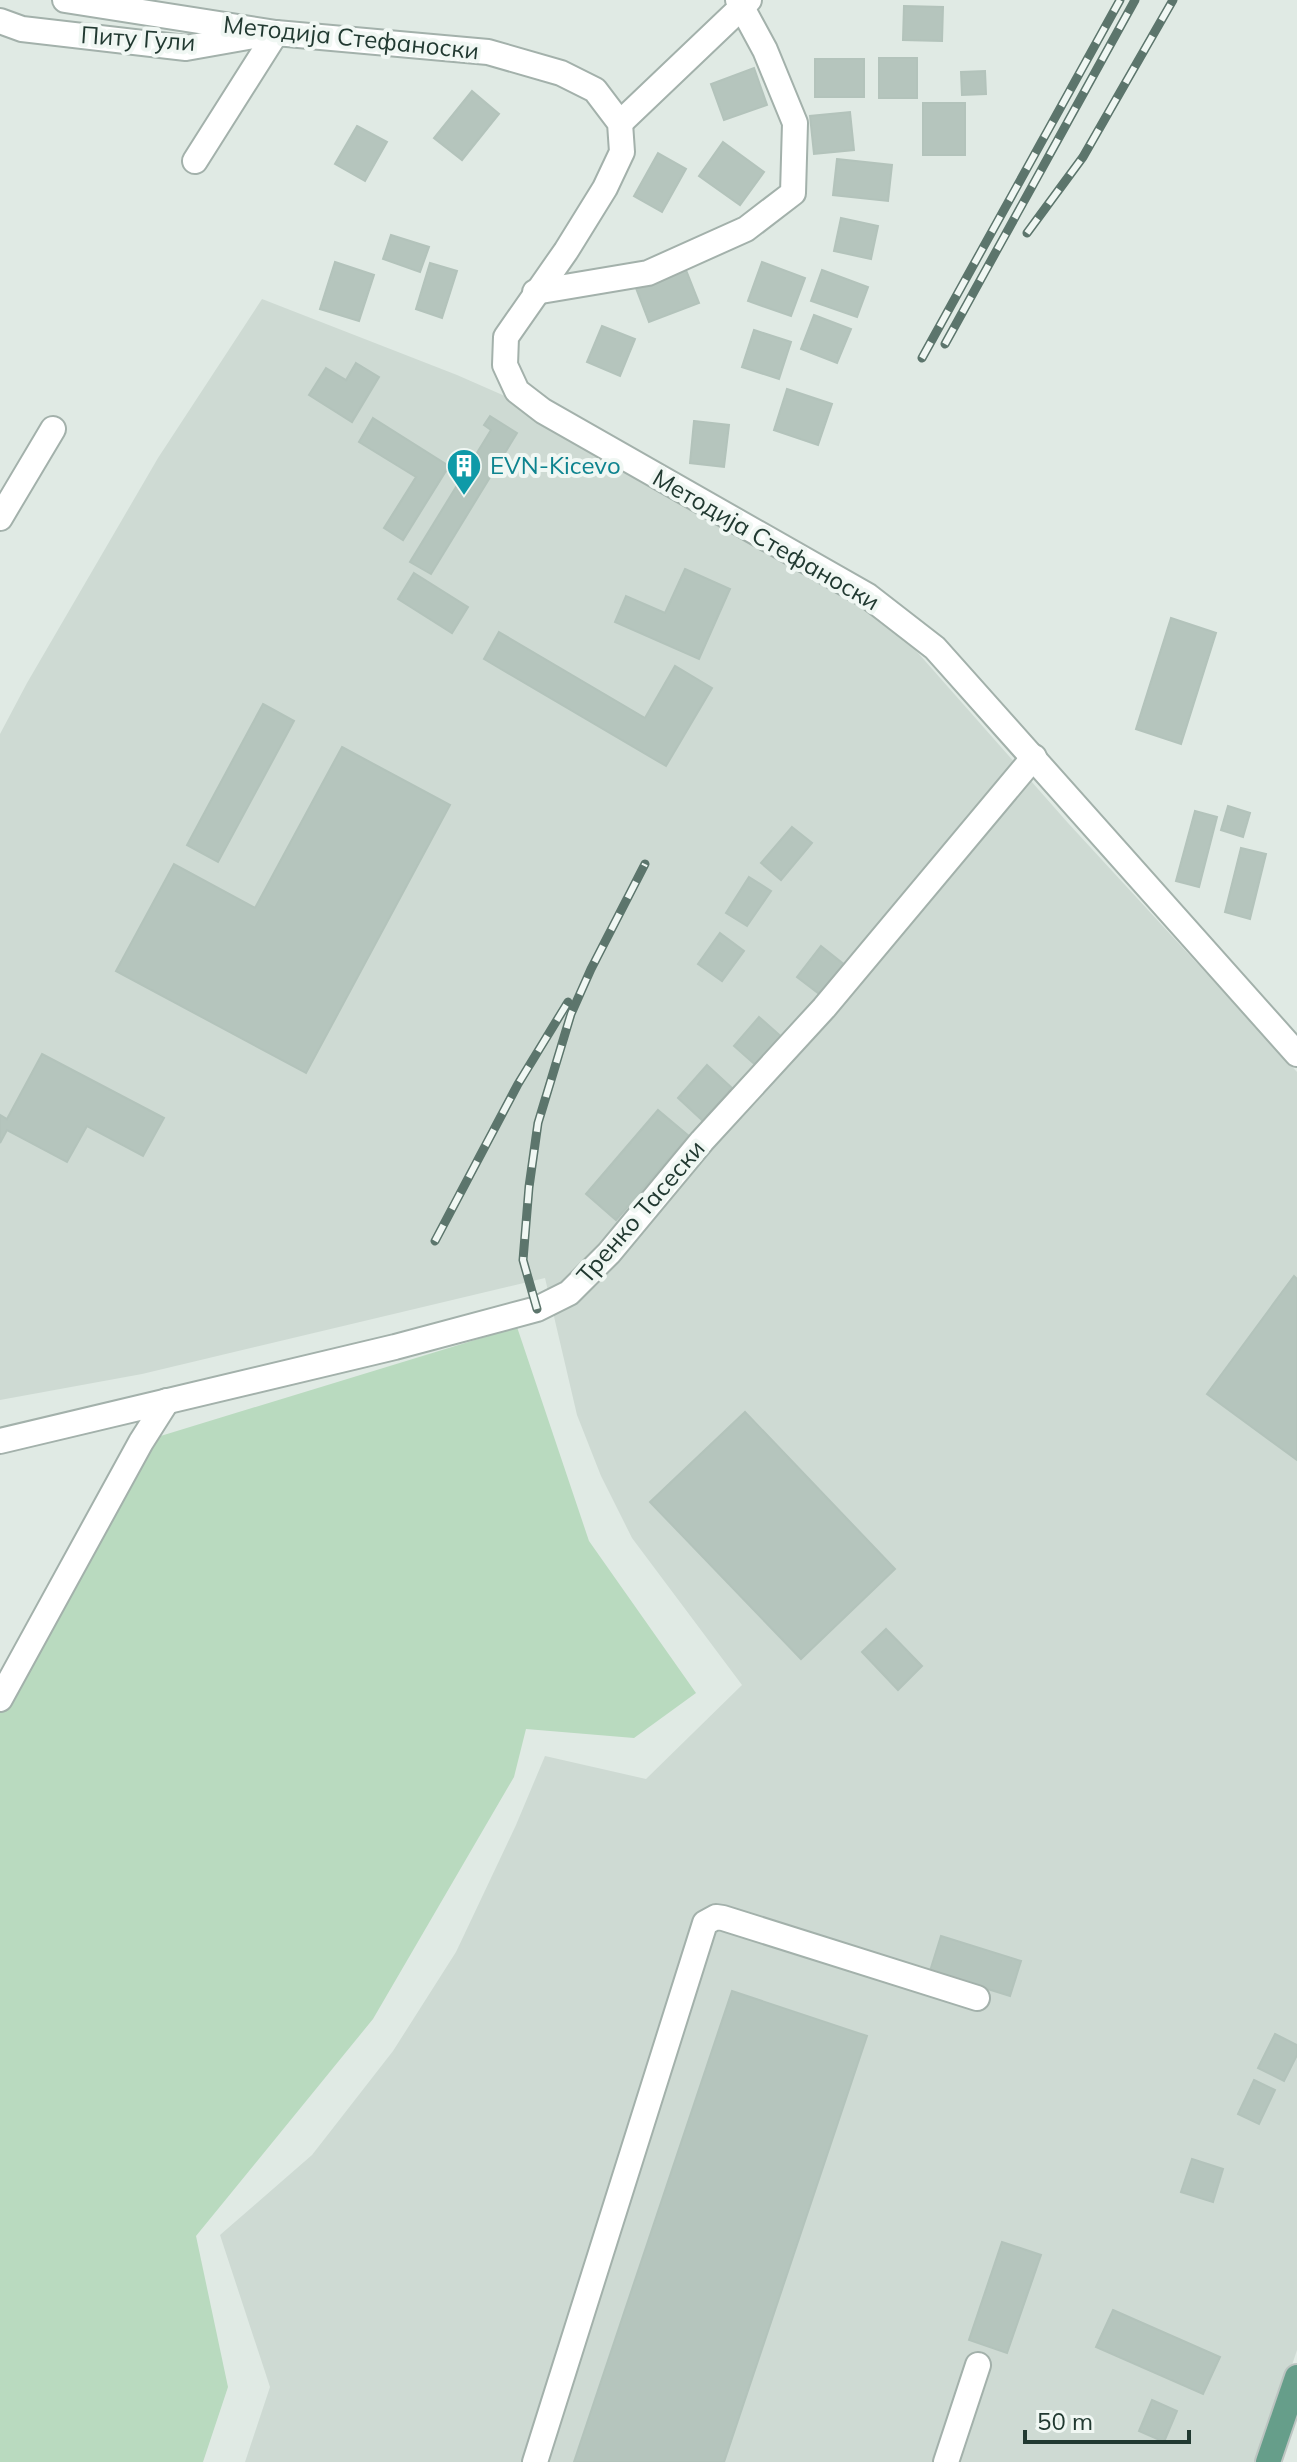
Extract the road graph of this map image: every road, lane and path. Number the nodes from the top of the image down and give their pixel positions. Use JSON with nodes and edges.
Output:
{"nodes":[{"id":1,"x":65,"y":0,"type":"edge"},
{"id":2,"x":742,"y":3,"type":"edge"},
{"id":3,"x":0,"y":21,"type":"edge"},
{"id":4,"x":276,"y":33,"type":"junction"},
{"id":5,"x":620,"y":123,"type":"junction"},
{"id":6,"x":195,"y":161,"type":"dead end"},
{"id":7,"x":535,"y":292,"type":"junction"},
{"id":8,"x":53,"y":429,"type":"dead end"},
{"id":9,"x":0,"y":518,"type":"edge"},
{"id":10,"x":1034,"y":757,"type":"junction"},
{"id":11,"x":1297,"y":1054,"type":"edge"},
{"id":12,"x":167,"y":1401,"type":"junction"},
{"id":13,"x":0,"y":1441,"type":"edge"},
{"id":14,"x":0,"y":1699,"type":"edge"},
{"id":15,"x":977,"y":1998,"type":"dead end"},
{"id":16,"x":978,"y":2365,"type":"dead end"},
{"id":17,"x":1297,"y":2377,"type":"edge"},
{"id":18,"x":535,"y":2462,"type":"edge"},
{"id":19,"x":946,"y":2462,"type":"edge"},
{"id":20,"x":1268,"y":2462,"type":"edge"}],
"edges":[{"from":1,"to":4,"type":"street","name":"Методија Стефаноски"},
{"from":2,"to":5,"type":"street"},
{"from":2,"to":7,"type":"street"},
{"from":3,"to":4,"type":"street","name":"Питу Гули"},
{"from":4,"to":5,"type":"street","name":"Методија Стефаноски"},
{"from":4,"to":6,"type":"street"},
{"from":5,"to":7,"type":"street","name":"Методија Стефаноски"},
{"from":7,"to":10,"type":"street","name":"Методија Стефаноски"},
{"from":8,"to":9,"type":"street"},
{"from":10,"to":11,"type":"street","name":"Методија Стефаноски"},
{"from":10,"to":12,"type":"street","name":"Тренко Тасески"},
{"from":12,"to":13,"type":"street","name":"Тренко Тасески"},
{"from":12,"to":14,"type":"street"},
{"from":15,"to":18,"type":"street"},
{"from":16,"to":19,"type":"street"},
{"from":17,"to":20,"type":"main road"}]}
